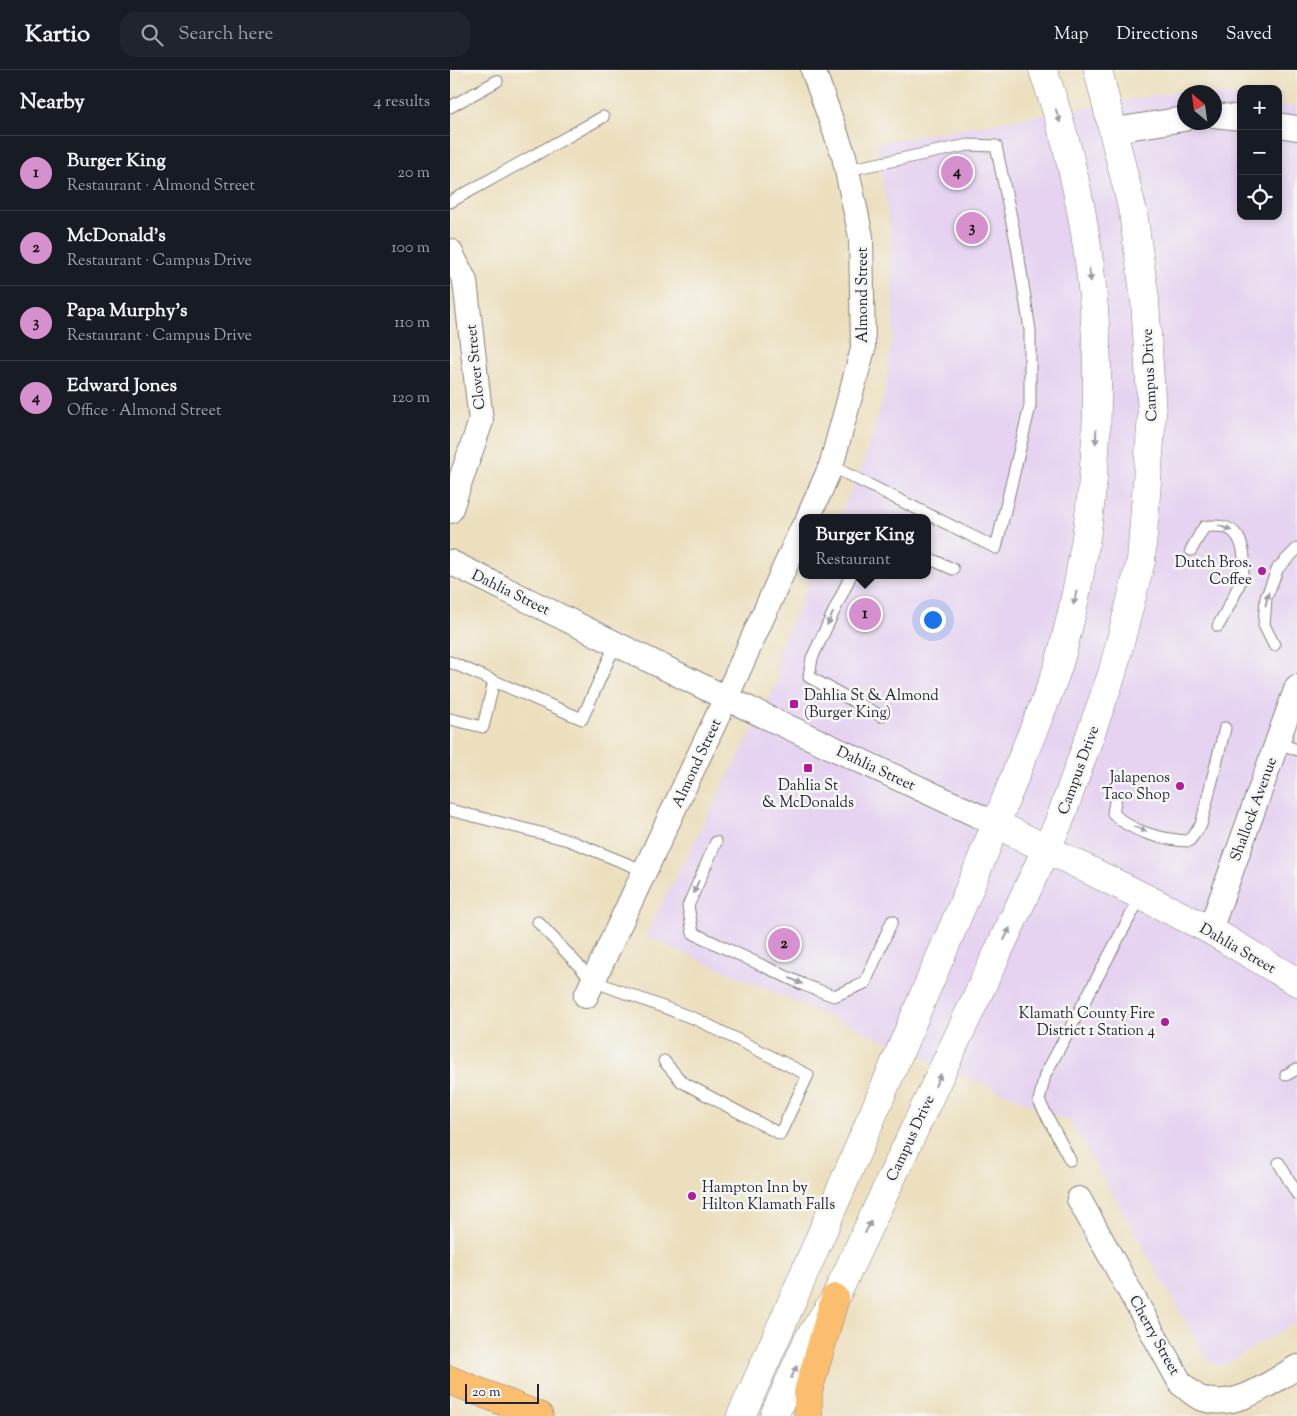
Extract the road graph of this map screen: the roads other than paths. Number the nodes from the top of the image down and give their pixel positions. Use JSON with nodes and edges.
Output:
{"nodes":[{"id":1,"x":813,"y":70,"type":"edge"},
{"id":2,"x":1043,"y":70,"type":"edge"},
{"id":3,"x":1098,"y":70,"type":"edge"},
{"id":4,"x":497,"y":81,"type":"dead end"},
{"id":5,"x":450,"y":107,"type":"edge"},
{"id":6,"x":1222,"y":116,"type":"edge"},
{"id":7,"x":603,"y":117,"type":"dead end"},
{"id":8,"x":1237,"y":118,"type":"edge"},
{"id":9,"x":1177,"y":120,"type":"edge"},
{"id":10,"x":1282,"y":126,"type":"edge"},
{"id":11,"x":1297,"y":128,"type":"edge"},
{"id":12,"x":1115,"y":130,"type":"junction"},
{"id":13,"x":847,"y":170,"type":"junction"},
{"id":14,"x":450,"y":202,"type":"edge"},
{"id":15,"x":450,"y":251,"type":"edge"},
{"id":16,"x":831,"y":466,"type":"junction"},
{"id":17,"x":450,"y":511,"type":"edge"},
{"id":18,"x":810,"y":514,"type":"edge"},
{"id":19,"x":928,"y":514,"type":"edge"},
{"id":20,"x":931,"y":516,"type":"edge"},
{"id":21,"x":799,"y":536,"type":"edge"},
{"id":22,"x":1297,"y":549,"type":"edge"},
{"id":23,"x":1191,"y":550,"type":"dead end"},
{"id":24,"x":931,"y":559,"type":"edge"},
{"id":25,"x":450,"y":562,"type":"edge"},
{"id":26,"x":953,"y":569,"type":"dead end"},
{"id":27,"x":849,"y":579,"type":"edge"},
{"id":28,"x":1218,"y":626,"type":"dead end"},
{"id":29,"x":616,"y":643,"type":"junction"},
{"id":30,"x":1274,"y":644,"type":"dead end"},
{"id":31,"x":450,"y":662,"type":"edge"},
{"id":32,"x":494,"y":681,"type":"junction"},
{"id":33,"x":1297,"y":687,"type":"edge"},
{"id":34,"x":726,"y":698,"type":"junction"},
{"id":35,"x":881,"y":716,"type":"dead end"},
{"id":36,"x":450,"y":719,"type":"edge"},
{"id":37,"x":1225,"y":728,"type":"dead end"},
{"id":38,"x":1287,"y":746,"type":"edge"},
{"id":39,"x":1116,"y":796,"type":"dead end"},
{"id":40,"x":450,"y":810,"type":"edge"},
{"id":41,"x":996,"y":824,"type":"junction"},
{"id":42,"x":716,"y":842,"type":"dead end"},
{"id":43,"x":1047,"y":849,"type":"junction"},
{"id":44,"x":645,"y":871,"type":"junction"},
{"id":45,"x":1141,"y":896,"type":"junction"},
{"id":46,"x":892,"y":921,"type":"dead end"},
{"id":47,"x":538,"y":922,"type":"dead end"},
{"id":48,"x":1210,"y":930,"type":"junction"},
{"id":49,"x":1297,"y":982,"type":"edge"},
{"id":50,"x":590,"y":988,"type":"junction"},
{"id":51,"x":664,"y":1062,"type":"dead end"},
{"id":52,"x":1297,"y":1070,"type":"edge"},
{"id":53,"x":1286,"y":1075,"type":"dead end"},
{"id":54,"x":1070,"y":1160,"type":"dead end"},
{"id":55,"x":1279,"y":1163,"type":"dead end"},
{"id":56,"x":1297,"y":1194,"type":"edge"},
{"id":57,"x":1079,"y":1199,"type":"dead end"},
{"id":58,"x":835,"y":1298,"type":"junction"},
{"id":59,"x":1297,"y":1367,"type":"edge"},
{"id":60,"x":450,"y":1380,"type":"edge"},
{"id":61,"x":539,"y":1416,"type":"edge"},
{"id":62,"x":741,"y":1416,"type":"edge"},
{"id":63,"x":774,"y":1416,"type":"edge"},
{"id":64,"x":808,"y":1416,"type":"edge"}],
"edges":[{"from":1,"to":13,"type":"street","name":"Almond Street"},
{"from":2,"to":41,"type":"street","one_way":true},
{"from":3,"to":12,"type":"street","name":"Campus Drive"},
{"from":4,"to":5,"type":"lane"},
{"from":6,"to":8,"type":"street"},
{"from":7,"to":14,"type":"lane"},
{"from":9,"to":12,"type":"street"},
{"from":10,"to":11,"type":"street"},
{"from":12,"to":43,"type":"street","name":"Campus Drive"},
{"from":13,"to":16,"type":"street","name":"Almond Street"},
{"from":13,"to":20,"type":"lane"},
{"from":15,"to":17,"type":"street","name":"Clover Street"},
{"from":16,"to":18,"type":"street","name":"Almond Street"},
{"from":16,"to":19,"type":"lane"},
{"from":21,"to":34,"type":"street","name":"Almond Street"},
{"from":30,"to":22,"type":"lane","one_way":true},
{"from":23,"to":28,"type":"lane","one_way":true},
{"from":24,"to":26,"type":"lane"},
{"from":25,"to":29,"type":"street","name":"Dahlia Street"},
{"from":27,"to":35,"type":"lane","one_way":true},
{"from":29,"to":32,"type":"lane"},
{"from":29,"to":34,"type":"street","name":"Dahlia Street"},
{"from":31,"to":32,"type":"lane"},
{"from":32,"to":36,"type":"lane"},
{"from":33,"to":38,"type":"street","name":"Shallock Avenue"},
{"from":34,"to":41,"type":"street","name":"Dahlia Street"},
{"from":34,"to":44,"type":"street","name":"Almond Street"},
{"from":39,"to":37,"type":"lane","one_way":true},
{"from":38,"to":48,"type":"street","name":"Shallock Avenue"},
{"from":40,"to":44,"type":"lane"},
{"from":41,"to":43,"type":"street","name":"Dahlia Street"},
{"from":41,"to":62,"type":"street"},
{"from":42,"to":46,"type":"lane","one_way":true},
{"from":43,"to":45,"type":"street","name":"Dahlia Street"},
{"from":58,"to":43,"type":"street","name":"Campus Drive","one_way":true},
{"from":44,"to":50,"type":"street","name":"Almond Street"},
{"from":45,"to":48,"type":"street","name":"Dahlia Street"},
{"from":45,"to":54,"type":"lane"},
{"from":47,"to":50,"type":"lane"},
{"from":48,"to":49,"type":"street","name":"Dahlia Street"},
{"from":50,"to":51,"type":"lane"},
{"from":52,"to":53,"type":"lane"},
{"from":55,"to":56,"type":"lane"},
{"from":57,"to":59,"type":"street","name":"Cherry Street"},
{"from":63,"to":58,"type":"street","name":"Campus Drive","one_way":true},
{"from":58,"to":64,"type":"main road"},
{"from":60,"to":61,"type":"main road"}]}
